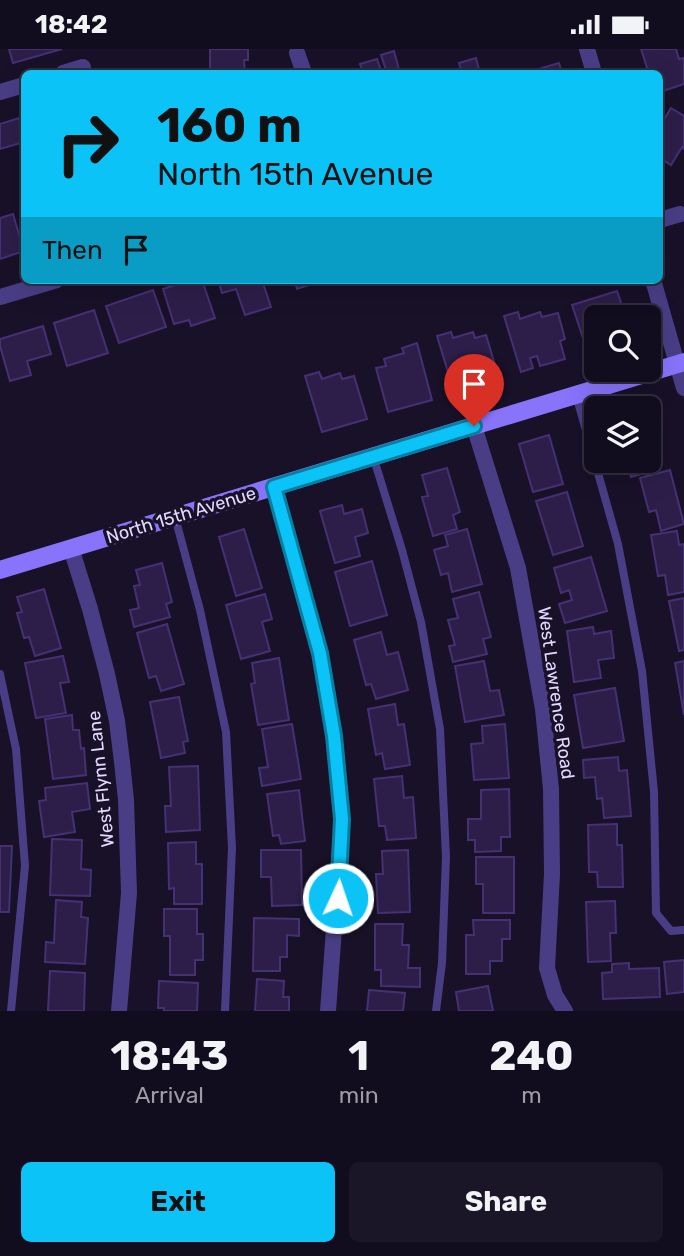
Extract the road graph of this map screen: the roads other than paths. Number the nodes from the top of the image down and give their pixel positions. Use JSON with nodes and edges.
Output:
{"nodes":[{"id":1,"x":587,"y":49,"type":"edge"},
{"id":2,"x":297,"y":53,"type":"dead end"},
{"id":3,"x":83,"y":67,"type":"dead end"},
{"id":4,"x":73,"y":70,"type":"edge"},
{"id":5,"x":303,"y":70,"type":"edge"},
{"id":6,"x":593,"y":70,"type":"edge"},
{"id":7,"x":21,"y":86,"type":"edge"},
{"id":8,"x":0,"y":92,"type":"edge"},
{"id":9,"x":680,"y":214,"type":"dead end"},
{"id":10,"x":663,"y":219,"type":"edge"},
{"id":11,"x":44,"y":284,"type":"edge"},
{"id":12,"x":654,"y":284,"type":"edge"},
{"id":13,"x":0,"y":297,"type":"edge"},
{"id":14,"x":680,"y":363,"type":"edge"},
{"id":15,"x":684,"y":388,"type":"edge"},
{"id":16,"x":576,"y":395,"type":"junction"},
{"id":17,"x":474,"y":426,"type":"junction"},
{"id":18,"x":373,"y":456,"type":"junction"},
{"id":19,"x":274,"y":487,"type":"junction"},
{"id":20,"x":174,"y":517,"type":"junction"},
{"id":21,"x":71,"y":548,"type":"junction"},
{"id":22,"x":0,"y":570,"type":"edge"},
{"id":23,"x":0,"y":674,"type":"edge"},
{"id":24,"x":684,"y":930,"type":"edge"},
{"id":25,"x":11,"y":1011,"type":"edge"},
{"id":26,"x":119,"y":1011,"type":"edge"},
{"id":27,"x":225,"y":1011,"type":"edge"},
{"id":28,"x":328,"y":1011,"type":"edge"},
{"id":29,"x":436,"y":1011,"type":"edge"},
{"id":30,"x":565,"y":1011,"type":"edge"}],
"edges":[{"from":1,"to":6,"type":"street"},
{"from":2,"to":5,"type":"street"},
{"from":3,"to":4,"type":"street"},
{"from":7,"to":8,"type":"street"},
{"from":9,"to":10,"type":"street"},
{"from":11,"to":13,"type":"street"},
{"from":12,"to":14,"type":"street"},
{"from":14,"to":15,"type":"street"},
{"from":14,"to":16,"type":"street","name":"North 15th Avenue"},
{"from":16,"to":17,"type":"street","name":"North 15th Avenue"},
{"from":16,"to":24,"type":"lane"},
{"from":17,"to":18,"type":"street","name":"North 15th Avenue"},
{"from":17,"to":30,"type":"street","name":"West Lawrence Road"},
{"from":18,"to":19,"type":"street","name":"North 15th Avenue"},
{"from":18,"to":29,"type":"lane"},
{"from":19,"to":20,"type":"street","name":"North 15th Avenue"},
{"from":19,"to":28,"type":"street"},
{"from":20,"to":21,"type":"street","name":"North 15th Avenue"},
{"from":20,"to":27,"type":"lane"},
{"from":21,"to":22,"type":"street","name":"North 15th Avenue"},
{"from":21,"to":26,"type":"street","name":"West Flynn Lane"},
{"from":23,"to":25,"type":"lane"}]}
